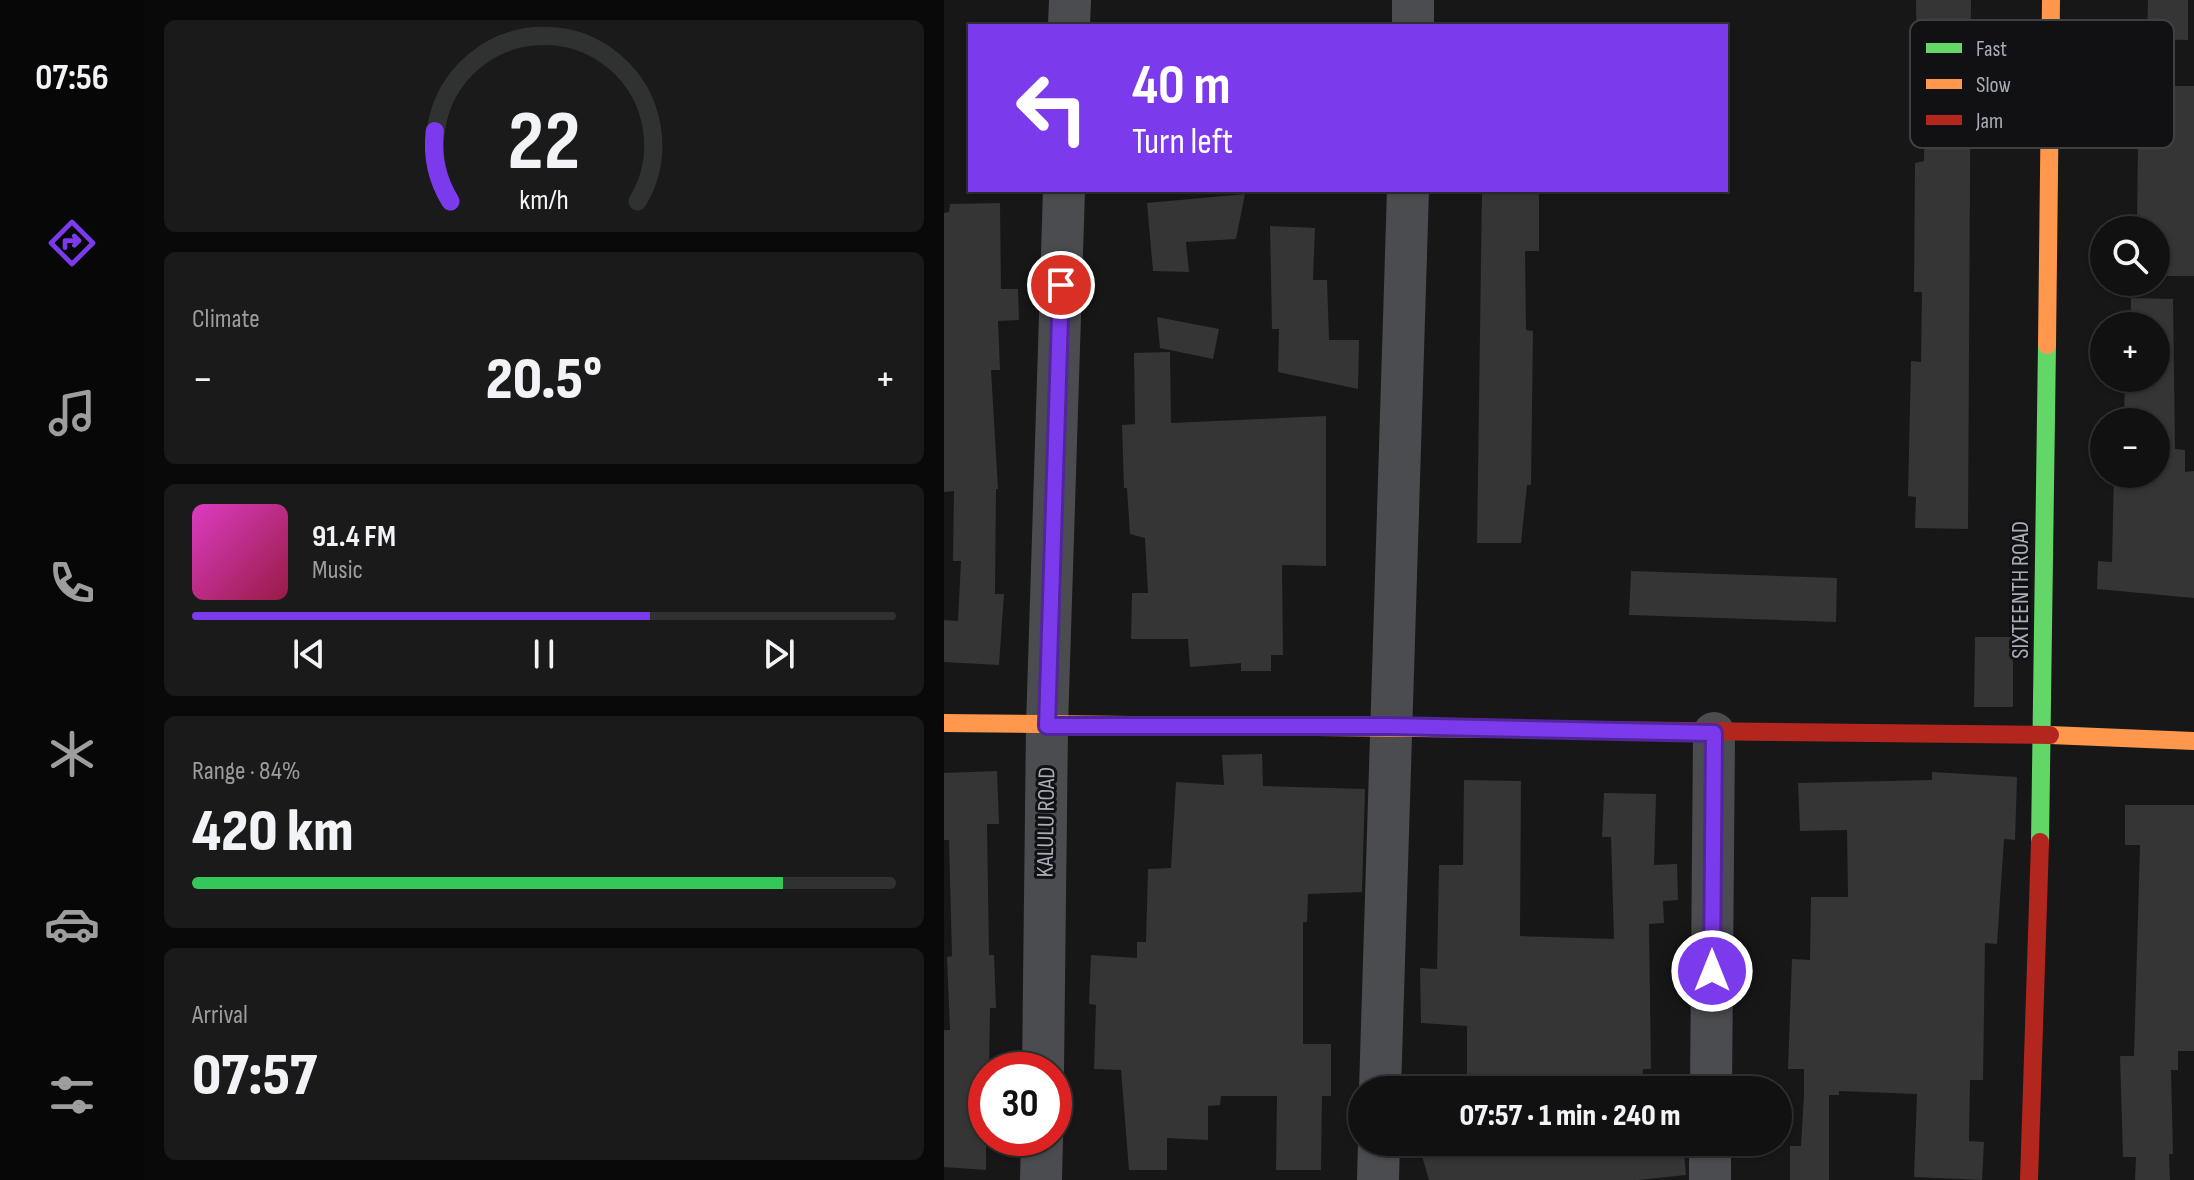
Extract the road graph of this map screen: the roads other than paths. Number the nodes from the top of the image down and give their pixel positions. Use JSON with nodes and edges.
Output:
{"nodes":[{"id":1,"x":1070,"y":0,"type":"edge"},
{"id":2,"x":1413,"y":0,"type":"edge"},
{"id":3,"x":2051,"y":0,"type":"edge"},
{"id":4,"x":2051,"y":20,"type":"edge"},
{"id":5,"x":1069,"y":24,"type":"edge"},
{"id":6,"x":1413,"y":24,"type":"edge"},
{"id":7,"x":2049,"y":148,"type":"edge"},
{"id":8,"x":1064,"y":192,"type":"edge"},
{"id":9,"x":1408,"y":192,"type":"edge"},
{"id":10,"x":944,"y":723,"type":"edge"},
{"id":11,"x":1047,"y":726,"type":"junction"},
{"id":12,"x":1390,"y":726,"type":"junction"},
{"id":13,"x":1714,"y":733,"type":"junction"},
{"id":14,"x":2043,"y":735,"type":"junction"},
{"id":15,"x":2194,"y":741,"type":"edge"},
{"id":16,"x":1043,"y":1052,"type":"edge"},
{"id":17,"x":1380,"y":1076,"type":"edge"},
{"id":18,"x":1711,"y":1076,"type":"edge"},
{"id":19,"x":1042,"y":1156,"type":"edge"},
{"id":20,"x":1379,"y":1156,"type":"edge"},
{"id":21,"x":1710,"y":1156,"type":"edge"},
{"id":22,"x":1041,"y":1180,"type":"edge"},
{"id":23,"x":1378,"y":1180,"type":"edge"},
{"id":24,"x":1710,"y":1180,"type":"edge"},
{"id":25,"x":2029,"y":1180,"type":"edge"}],
"edges":[{"from":1,"to":5,"type":"street"},
{"from":2,"to":6,"type":"street"},
{"from":3,"to":4,"type":"street","name":"SIXTEENTH ROAD"},
{"from":7,"to":14,"type":"street","name":"SIXTEENTH ROAD"},
{"from":8,"to":11,"type":"street","name":"KALULU ROAD"},
{"from":9,"to":12,"type":"street"},
{"from":10,"to":11,"type":"street"},
{"from":11,"to":12,"type":"street"},
{"from":11,"to":16,"type":"street","name":"KALULU ROAD"},
{"from":12,"to":13,"type":"street"},
{"from":12,"to":17,"type":"street"},
{"from":13,"to":14,"type":"street"},
{"from":13,"to":18,"type":"street"},
{"from":14,"to":15,"type":"street"},
{"from":14,"to":25,"type":"street","name":"SIXTEENTH ROAD"},
{"from":19,"to":22,"type":"street"},
{"from":20,"to":23,"type":"street"},
{"from":21,"to":24,"type":"street"}]}
